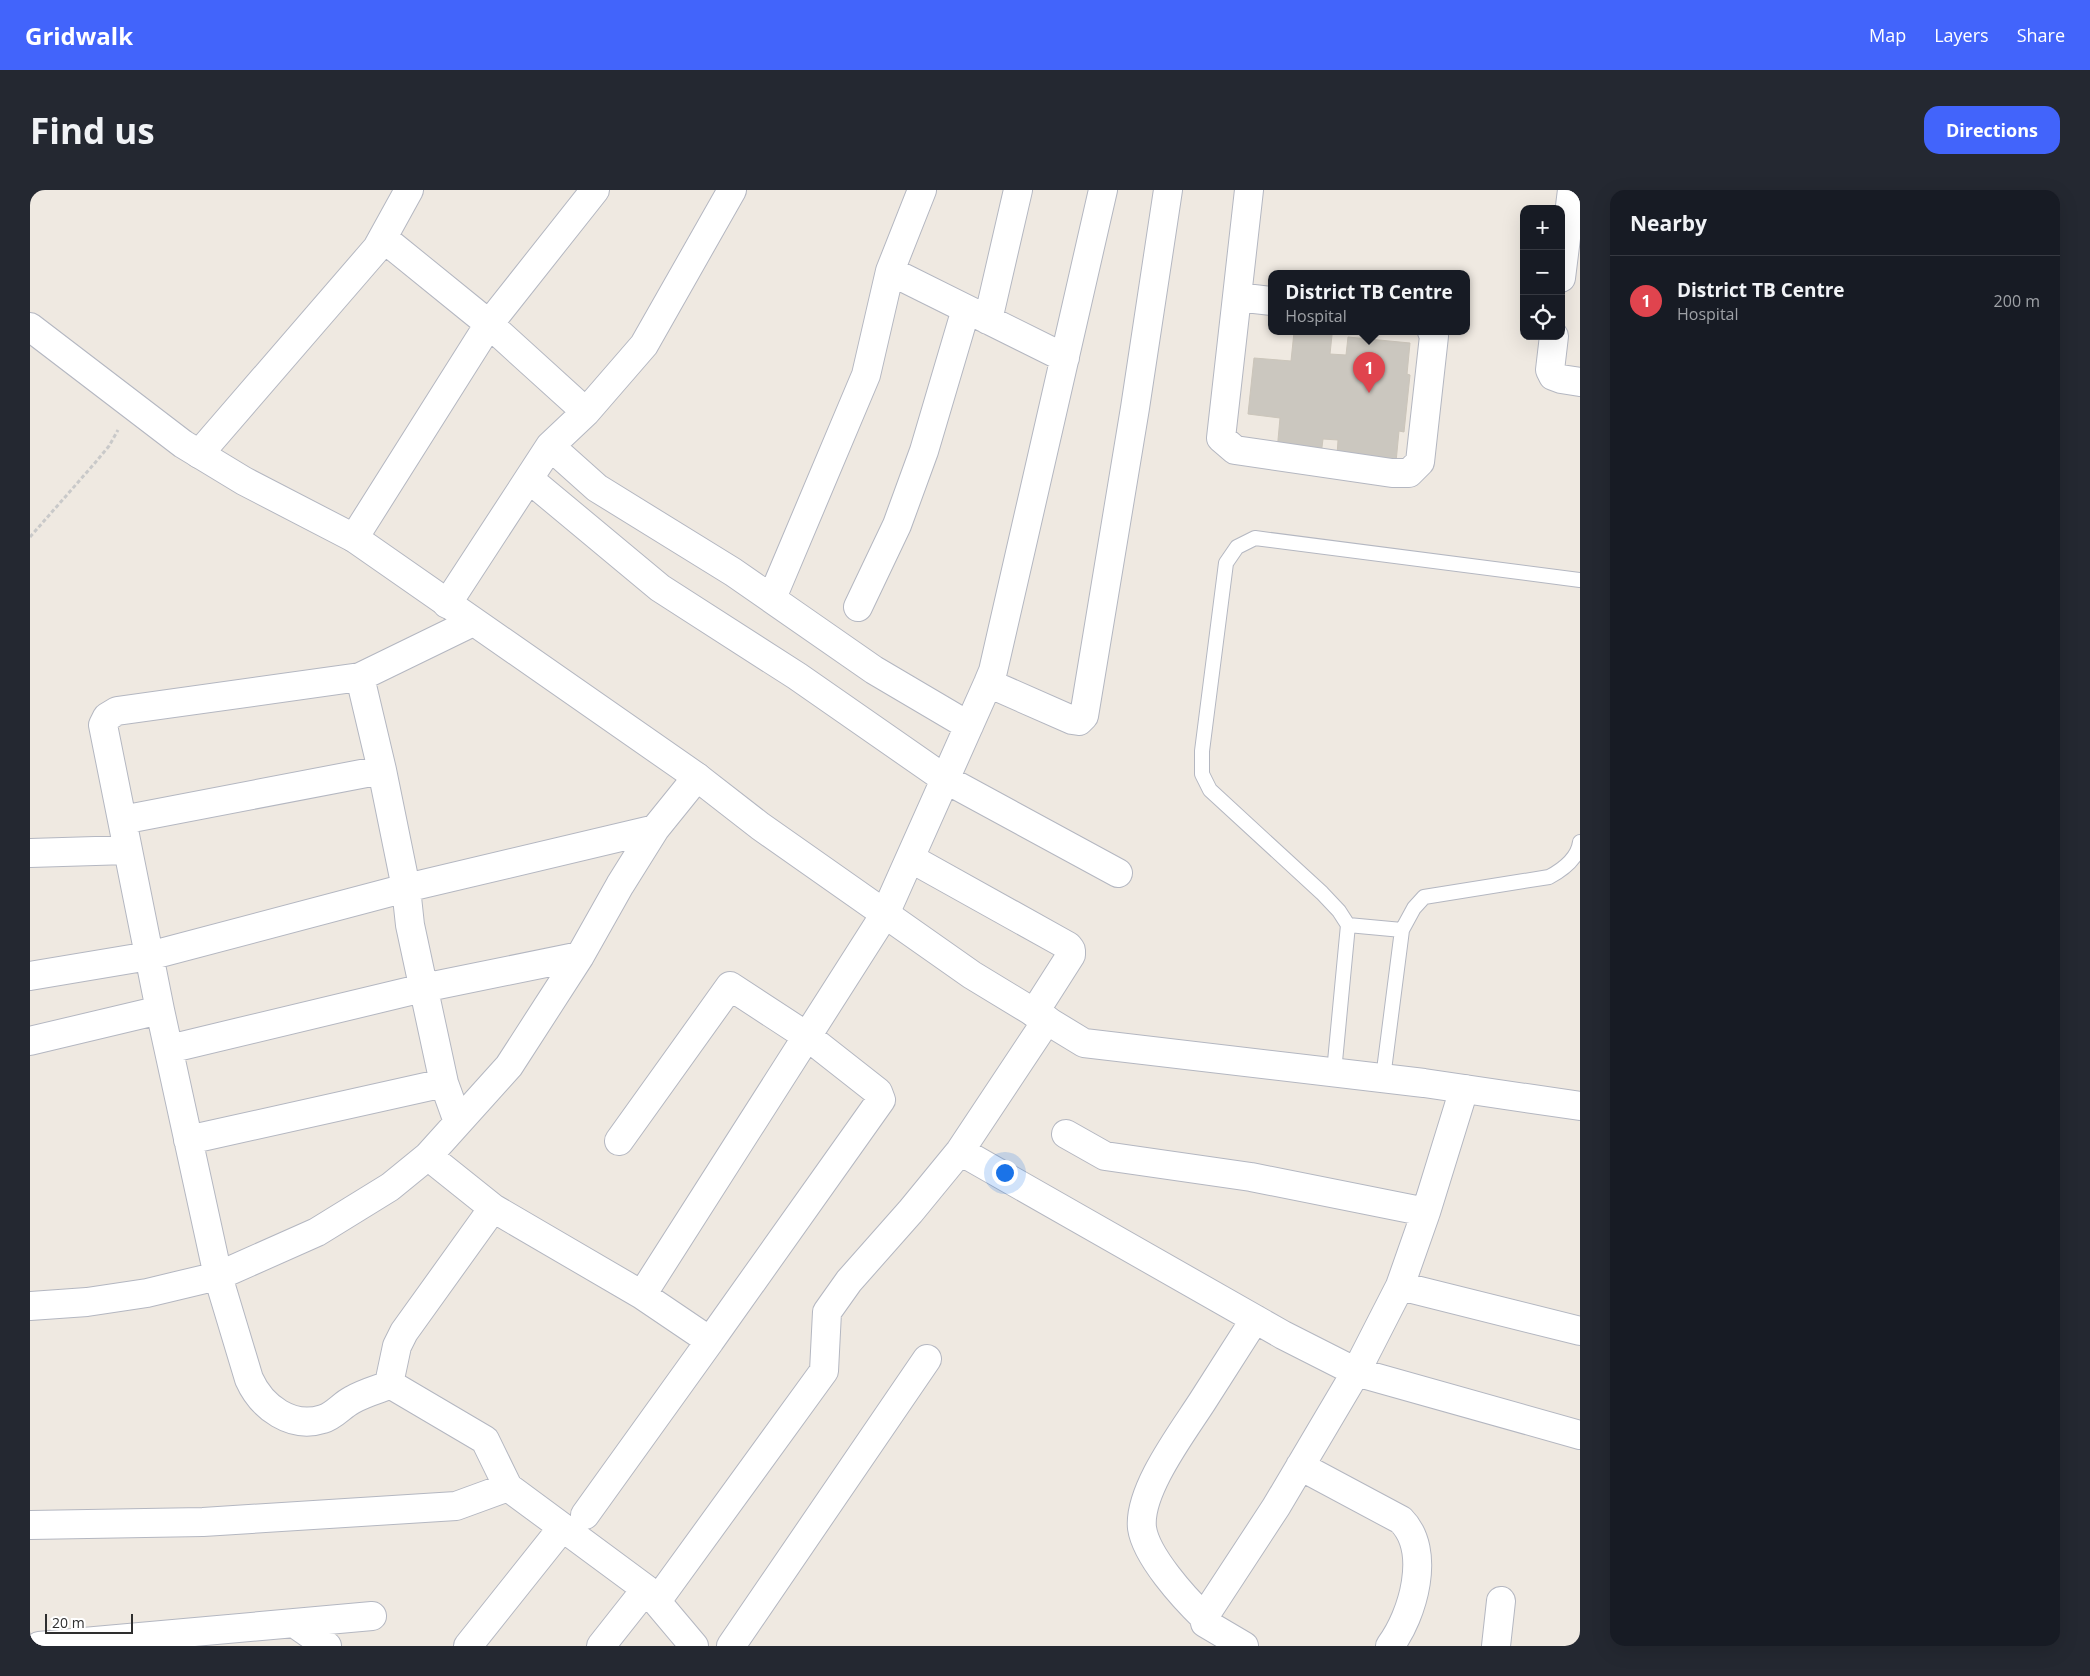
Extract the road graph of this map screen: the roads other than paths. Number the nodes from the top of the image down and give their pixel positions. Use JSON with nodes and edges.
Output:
{"nodes":[{"id":1,"x":409,"y":190,"type":"edge"},
{"id":2,"x":595,"y":190,"type":"edge"},
{"id":3,"x":732,"y":190,"type":"edge"},
{"id":4,"x":922,"y":190,"type":"edge"},
{"id":5,"x":1018,"y":190,"type":"edge"},
{"id":6,"x":1103,"y":190,"type":"edge"},
{"id":7,"x":1168,"y":190,"type":"edge"},
{"id":8,"x":1249,"y":190,"type":"edge"},
{"id":9,"x":1572,"y":190,"type":"edge"},
{"id":10,"x":383,"y":238,"type":"junction"},
{"id":11,"x":1564,"y":250,"type":"edge"},
{"id":12,"x":890,"y":271,"type":"junction"},
{"id":13,"x":1237,"y":297,"type":"junction"},
{"id":14,"x":1268,"y":301,"type":"edge"},
{"id":15,"x":977,"y":314,"type":"junction"},
{"id":16,"x":489,"y":324,"type":"junction"},
{"id":17,"x":30,"y":327,"type":"edge"},
{"id":18,"x":1434,"y":335,"type":"edge"},
{"id":19,"x":1554,"y":340,"type":"edge"},
{"id":20,"x":1065,"y":358,"type":"junction"},
{"id":21,"x":1580,"y":382,"type":"edge"},
{"id":22,"x":586,"y":412,"type":"junction"},
{"id":23,"x":182,"y":442,"type":"junction"},
{"id":24,"x":550,"y":446,"type":"junction"},
{"id":25,"x":529,"y":478,"type":"junction"},
{"id":26,"x":354,"y":538,"type":"junction"},
{"id":27,"x":1580,"y":580,"type":"edge"},
{"id":28,"x":772,"y":598,"type":"junction"},
{"id":29,"x":447,"y":604,"type":"junction"},
{"id":30,"x":858,"y":607,"type":"dead end"},
{"id":31,"x":473,"y":622,"type":"junction"},
{"id":32,"x":360,"y":677,"type":"junction"},
{"id":33,"x":988,"y":683,"type":"junction"},
{"id":34,"x":969,"y":726,"type":"junction"},
{"id":35,"x":382,"y":770,"type":"junction"},
{"id":36,"x":697,"y":777,"type":"junction"},
{"id":37,"x":945,"y":779,"type":"junction"},
{"id":38,"x":122,"y":820,"type":"junction"},
{"id":39,"x":655,"y":829,"type":"junction"},
{"id":40,"x":1580,"y":842,"type":"edge"},
{"id":41,"x":128,"y":850,"type":"junction"},
{"id":42,"x":30,"y":853,"type":"edge"},
{"id":43,"x":910,"y":858,"type":"junction"},
{"id":44,"x":1118,"y":873,"type":"dead end"},
{"id":45,"x":406,"y":888,"type":"junction"},
{"id":46,"x":885,"y":914,"type":"junction"},
{"id":47,"x":1348,"y":925,"type":"junction"},
{"id":48,"x":1402,"y":930,"type":"junction"},
{"id":49,"x":149,"y":956,"type":"junction"},
{"id":50,"x":580,"y":956,"type":"junction"},
{"id":51,"x":30,"y":976,"type":"edge"},
{"id":52,"x":423,"y":988,"type":"junction"},
{"id":53,"x":160,"y":1010,"type":"junction"},
{"id":54,"x":1040,"y":1017,"type":"junction"},
{"id":55,"x":808,"y":1038,"type":"junction"},
{"id":56,"x":30,"y":1041,"type":"edge"},
{"id":57,"x":169,"y":1049,"type":"junction"},
{"id":58,"x":1334,"y":1072,"type":"junction"},
{"id":59,"x":1383,"y":1078,"type":"junction"},
{"id":60,"x":444,"y":1083,"type":"junction"},
{"id":61,"x":1464,"y":1089,"type":"junction"},
{"id":62,"x":1580,"y":1106,"type":"edge"},
{"id":63,"x":458,"y":1122,"type":"junction"},
{"id":64,"x":1066,"y":1134,"type":"dead end"},
{"id":65,"x":188,"y":1140,"type":"junction"},
{"id":66,"x":620,"y":1141,"type":"dead end"},
{"id":67,"x":960,"y":1151,"type":"junction"},
{"id":68,"x":428,"y":1156,"type":"junction"},
{"id":69,"x":493,"y":1208,"type":"junction"},
{"id":70,"x":1426,"y":1212,"type":"junction"},
{"id":71,"x":218,"y":1276,"type":"junction"},
{"id":72,"x":1400,"y":1286,"type":"junction"},
{"id":73,"x":642,"y":1295,"type":"junction"},
{"id":74,"x":30,"y":1306,"type":"edge"},
{"id":75,"x":1254,"y":1319,"type":"junction"},
{"id":76,"x":1580,"y":1331,"type":"edge"},
{"id":77,"x":710,"y":1341,"type":"junction"},
{"id":78,"x":927,"y":1359,"type":"dead end"},
{"id":79,"x":1356,"y":1372,"type":"junction"},
{"id":80,"x":392,"y":1384,"type":"junction"},
{"id":81,"x":1580,"y":1435,"type":"edge"},
{"id":82,"x":1300,"y":1466,"type":"junction"},
{"id":83,"x":508,"y":1487,"type":"junction"},
{"id":84,"x":585,"y":1515,"type":"dead end"},
{"id":85,"x":30,"y":1525,"type":"edge"},
{"id":86,"x":562,"y":1528,"type":"junction"},
{"id":87,"x":652,"y":1595,"type":"junction"},
{"id":88,"x":1501,"y":1602,"type":"dead end"},
{"id":89,"x":372,"y":1616,"type":"dead end"},
{"id":90,"x":1204,"y":1617,"type":"junction"},
{"id":91,"x":294,"y":1623,"type":"junction"},
{"id":92,"x":267,"y":1636,"type":"edge"},
{"id":93,"x":107,"y":1643,"type":"edge"},
{"id":94,"x":38,"y":1646,"type":"edge"},
{"id":95,"x":327,"y":1646,"type":"edge"},
{"id":96,"x":468,"y":1646,"type":"edge"},
{"id":97,"x":601,"y":1646,"type":"edge"},
{"id":98,"x":694,"y":1646,"type":"edge"},
{"id":99,"x":731,"y":1646,"type":"edge"},
{"id":100,"x":1244,"y":1646,"type":"edge"},
{"id":101,"x":1390,"y":1646,"type":"edge"},
{"id":102,"x":1496,"y":1646,"type":"edge"}],
"edges":[{"from":1,"to":10,"type":"street"},
{"from":2,"to":16,"type":"street"},
{"from":3,"to":22,"type":"street"},
{"from":4,"to":12,"type":"street"},
{"from":5,"to":15,"type":"street"},
{"from":6,"to":20,"type":"street"},
{"from":7,"to":33,"type":"street"},
{"from":8,"to":13,"type":"street"},
{"from":9,"to":11,"type":"street"},
{"from":10,"to":16,"type":"street"},
{"from":10,"to":23,"type":"street"},
{"from":12,"to":15,"type":"street"},
{"from":12,"to":28,"type":"street"},
{"from":13,"to":14,"type":"street"},
{"from":13,"to":18,"type":"street"},
{"from":15,"to":20,"type":"street"},
{"from":15,"to":30,"type":"street"},
{"from":16,"to":22,"type":"street"},
{"from":16,"to":26,"type":"street"},
{"from":17,"to":23,"type":"street"},
{"from":19,"to":21,"type":"street"},
{"from":20,"to":33,"type":"street"},
{"from":22,"to":24,"type":"street"},
{"from":23,"to":26,"type":"street"},
{"from":24,"to":25,"type":"street"},
{"from":24,"to":28,"type":"street"},
{"from":25,"to":29,"type":"street"},
{"from":25,"to":37,"type":"street"},
{"from":26,"to":29,"type":"street"},
{"from":27,"to":47,"type":"lane"},
{"from":28,"to":34,"type":"street"},
{"from":29,"to":31,"type":"street"},
{"from":31,"to":32,"type":"street"},
{"from":31,"to":36,"type":"street"},
{"from":32,"to":35,"type":"street"},
{"from":32,"to":38,"type":"street"},
{"from":33,"to":34,"type":"street"},
{"from":34,"to":37,"type":"street"},
{"from":35,"to":38,"type":"street"},
{"from":35,"to":45,"type":"street"},
{"from":36,"to":39,"type":"street"},
{"from":36,"to":46,"type":"street"},
{"from":37,"to":43,"type":"street"},
{"from":37,"to":44,"type":"street"},
{"from":38,"to":41,"type":"street"},
{"from":39,"to":45,"type":"street"},
{"from":39,"to":50,"type":"street"},
{"from":40,"to":48,"type":"lane"},
{"from":41,"to":42,"type":"street"},
{"from":41,"to":49,"type":"street"},
{"from":43,"to":46,"type":"street"},
{"from":43,"to":54,"type":"street"},
{"from":45,"to":49,"type":"street"},
{"from":45,"to":52,"type":"street"},
{"from":46,"to":54,"type":"street"},
{"from":46,"to":55,"type":"street"},
{"from":47,"to":48,"type":"lane"},
{"from":47,"to":58,"type":"lane"},
{"from":48,"to":59,"type":"lane"},
{"from":49,"to":51,"type":"street"},
{"from":49,"to":53,"type":"street"},
{"from":50,"to":52,"type":"street"},
{"from":50,"to":63,"type":"street"},
{"from":52,"to":57,"type":"street"},
{"from":52,"to":60,"type":"street"},
{"from":53,"to":56,"type":"street"},
{"from":53,"to":57,"type":"street"},
{"from":54,"to":58,"type":"street"},
{"from":54,"to":67,"type":"street"},
{"from":55,"to":66,"type":"street"},
{"from":55,"to":73,"type":"street"},
{"from":55,"to":77,"type":"street"},
{"from":57,"to":65,"type":"street"},
{"from":58,"to":59,"type":"street"},
{"from":59,"to":61,"type":"street"},
{"from":60,"to":63,"type":"street"},
{"from":60,"to":65,"type":"street"},
{"from":61,"to":62,"type":"street"},
{"from":61,"to":70,"type":"street"},
{"from":63,"to":68,"type":"street"},
{"from":64,"to":70,"type":"street"},
{"from":65,"to":71,"type":"street"},
{"from":67,"to":75,"type":"street"},
{"from":67,"to":87,"type":"street"},
{"from":68,"to":69,"type":"street"},
{"from":68,"to":71,"type":"street"},
{"from":69,"to":73,"type":"street"},
{"from":69,"to":80,"type":"street"},
{"from":70,"to":72,"type":"street"},
{"from":71,"to":74,"type":"street"},
{"from":71,"to":80,"type":"street"},
{"from":72,"to":76,"type":"street"},
{"from":72,"to":79,"type":"street"},
{"from":73,"to":77,"type":"street"},
{"from":75,"to":79,"type":"street"},
{"from":75,"to":90,"type":"street"},
{"from":77,"to":84,"type":"street"},
{"from":78,"to":99,"type":"street"},
{"from":79,"to":81,"type":"street"},
{"from":79,"to":82,"type":"street"},
{"from":80,"to":83,"type":"street"},
{"from":82,"to":90,"type":"street"},
{"from":82,"to":101,"type":"street"},
{"from":83,"to":85,"type":"street"},
{"from":83,"to":86,"type":"street"},
{"from":86,"to":87,"type":"street"},
{"from":86,"to":96,"type":"street"},
{"from":87,"to":97,"type":"street"},
{"from":87,"to":98,"type":"street"},
{"from":88,"to":102,"type":"street"},
{"from":89,"to":91,"type":"street"},
{"from":90,"to":100,"type":"street"},
{"from":91,"to":92,"type":"street"},
{"from":91,"to":95,"type":"street"},
{"from":92,"to":93,"type":"street"},
{"from":93,"to":94,"type":"street"}]}
